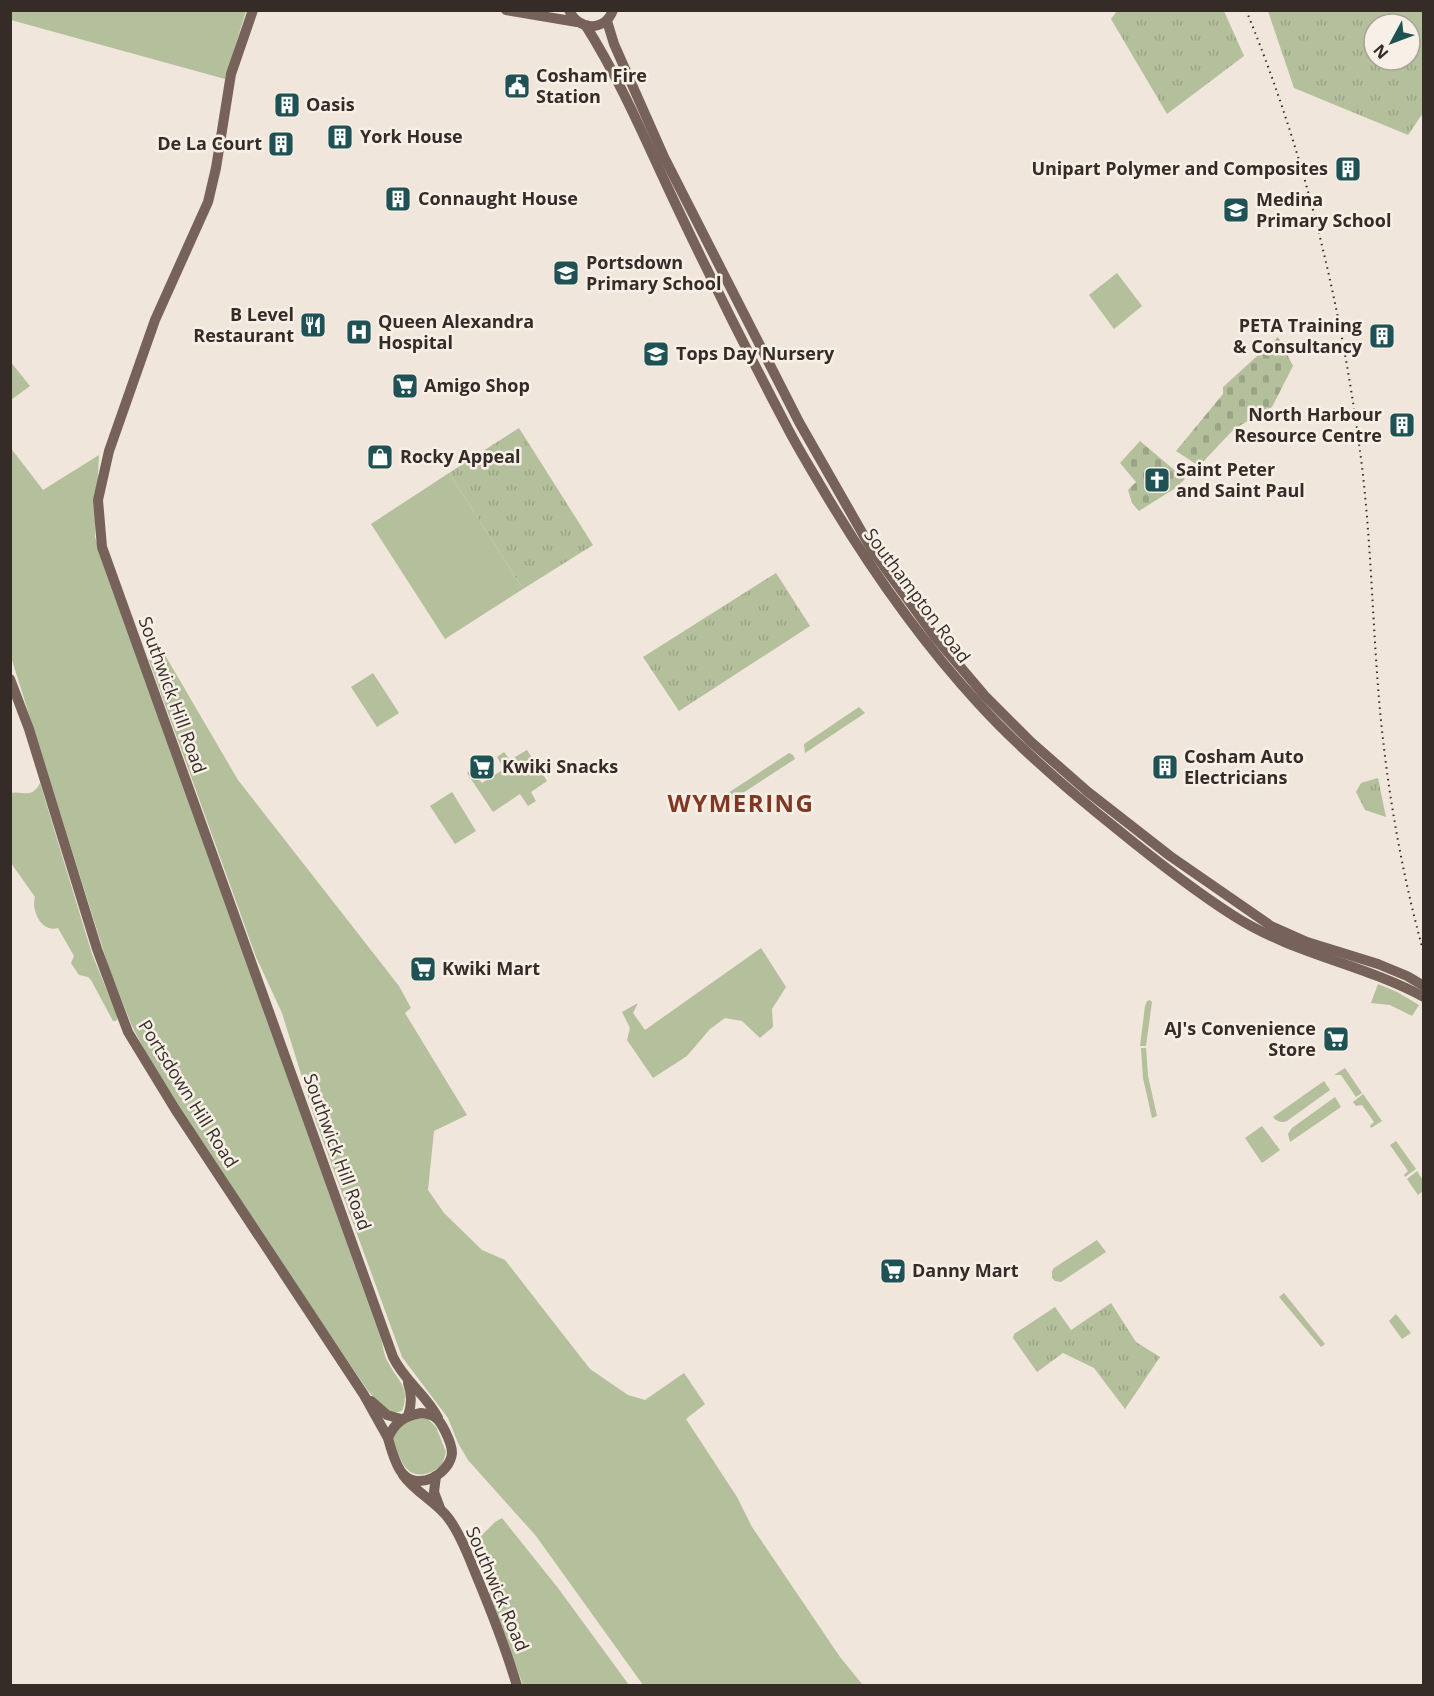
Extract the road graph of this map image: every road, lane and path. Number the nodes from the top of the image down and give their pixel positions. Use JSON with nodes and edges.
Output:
{"nodes":[{"id":1,"x":252,"y":10,"type":"edge"},
{"id":2,"x":506,"y":10,"type":"edge"},
{"id":3,"x":569,"y":10,"type":"edge"},
{"id":4,"x":610,"y":16,"type":"edge"},
{"id":5,"x":581,"y":24,"type":"junction"},
{"id":6,"x":10,"y":679,"type":"edge"},
{"id":7,"x":1422,"y":985,"type":"edge"},
{"id":8,"x":1424,"y":997,"type":"edge"},
{"id":9,"x":407,"y":1380,"type":"junction"},
{"id":10,"x":364,"y":1395,"type":"junction"},
{"id":11,"x":405,"y":1418,"type":"junction"},
{"id":12,"x":438,"y":1418,"type":"junction"},
{"id":13,"x":388,"y":1438,"type":"junction"},
{"id":14,"x":403,"y":1475,"type":"junction"},
{"id":15,"x":436,"y":1476,"type":"junction"},
{"id":16,"x":440,"y":1509,"type":"junction"},
{"id":17,"x":517,"y":1686,"type":"edge"}],
"edges":[{"from":1,"to":9,"type":"main road","name":"Southwick Hill Road"},
{"from":2,"to":5,"type":"main road"},
{"from":3,"to":5,"type":"main road","name":"Southampton Road"},
{"from":4,"to":5,"type":"main road"},
{"from":4,"to":7,"type":"main road","name":"Southampton Road"},
{"from":5,"to":8,"type":"main road","name":"Southampton Road"},
{"from":6,"to":10,"type":"main road","name":"Portsdown Hill Road"},
{"from":9,"to":11,"type":"main road","name":"Southwick Hill Road"},
{"from":9,"to":12,"type":"main road","name":"Southwick Hill Road"},
{"from":10,"to":11,"type":"main road","name":"Portsdown Hill Road"},
{"from":10,"to":13,"type":"main road","name":"Portsdown Hill Road"},
{"from":11,"to":12,"type":"main road"},
{"from":11,"to":13,"type":"main road"},
{"from":12,"to":15,"type":"main road"},
{"from":13,"to":14,"type":"main road"},
{"from":14,"to":15,"type":"main road"},
{"from":14,"to":16,"type":"main road","name":"Southwick Road"},
{"from":15,"to":16,"type":"main road","name":"Southwick Road"},
{"from":16,"to":17,"type":"main road","name":"Southwick Road"}]}
